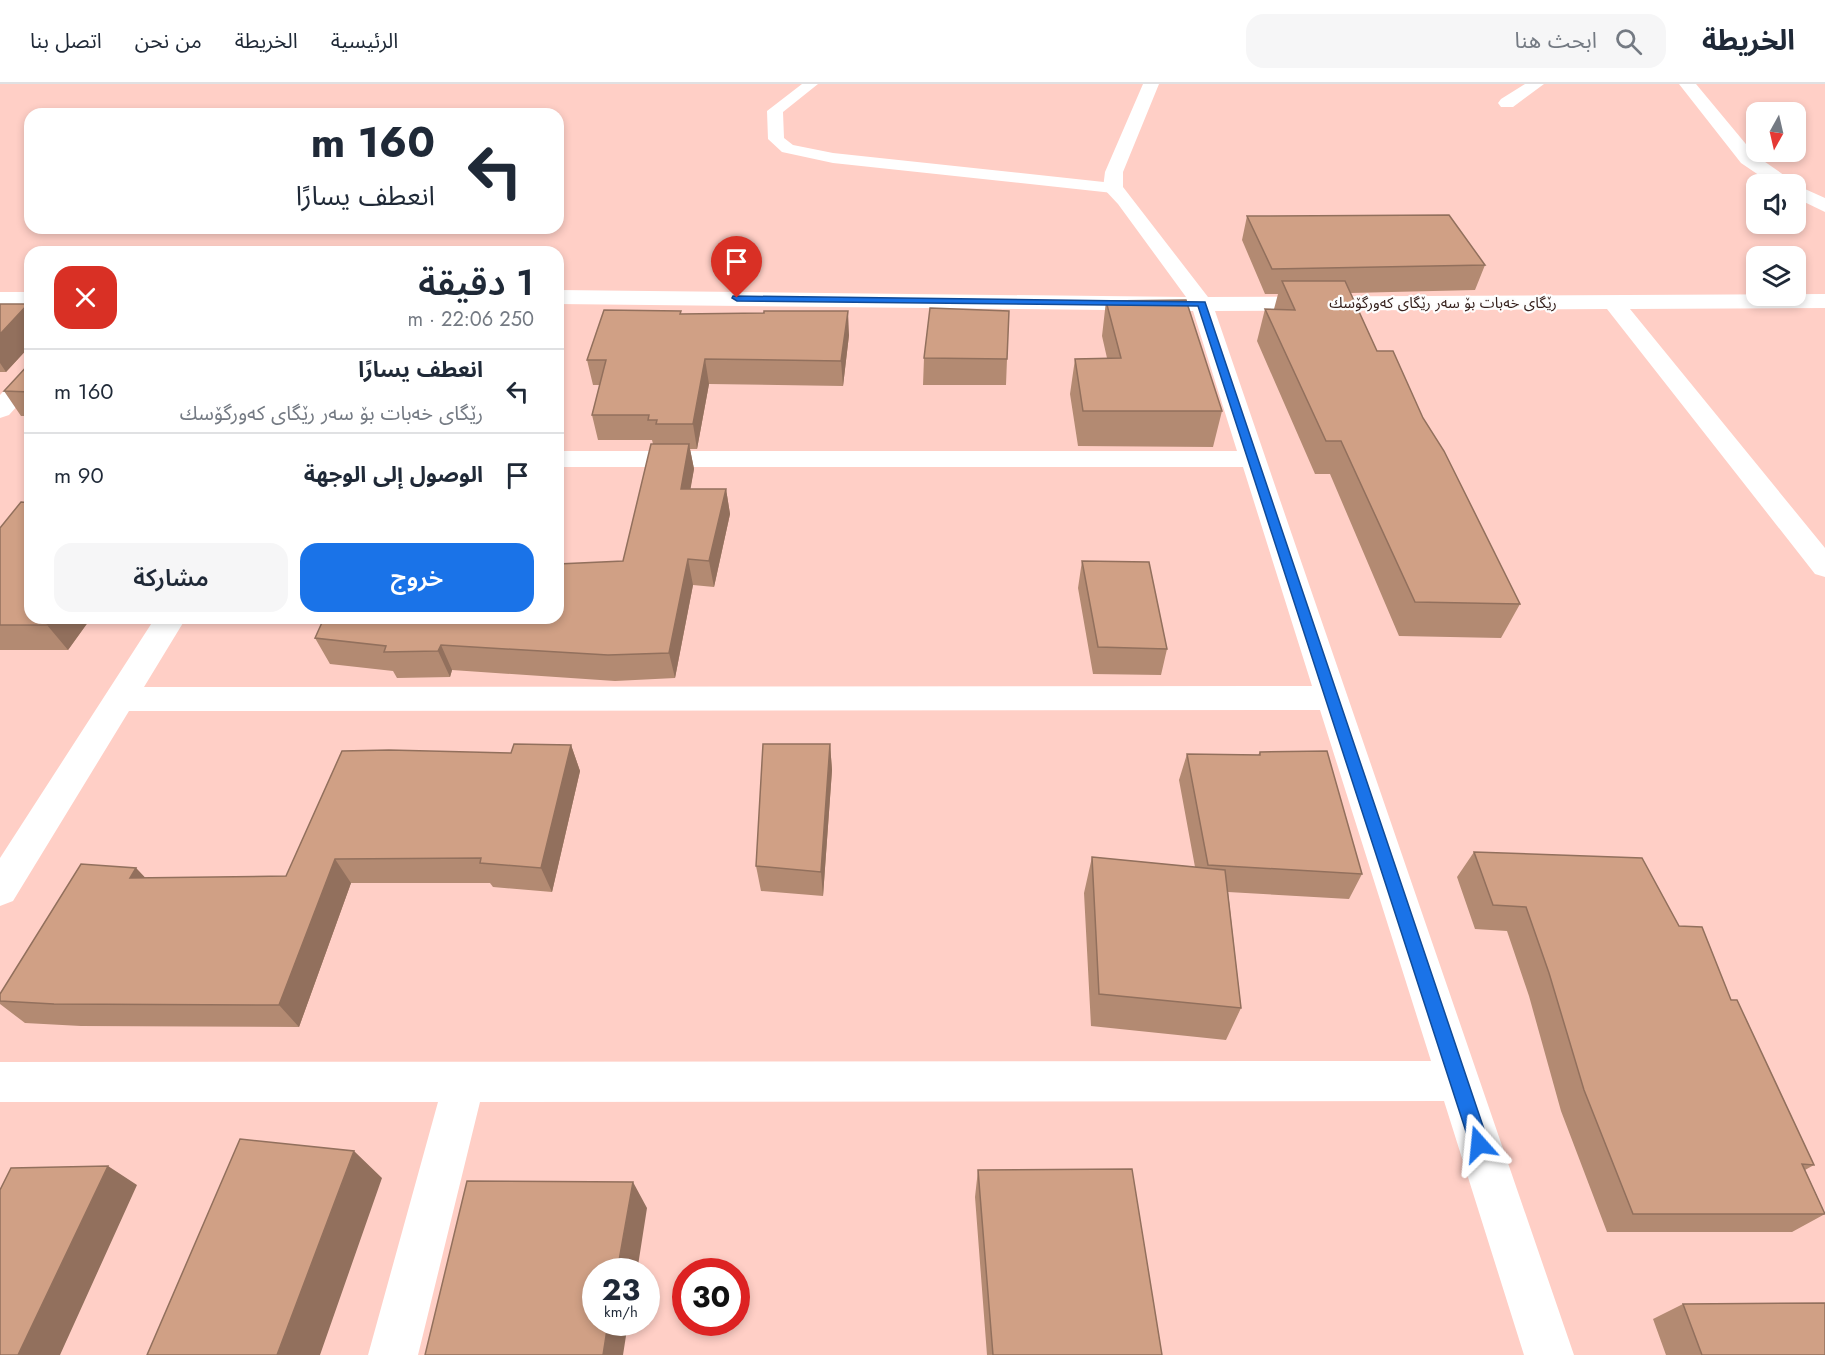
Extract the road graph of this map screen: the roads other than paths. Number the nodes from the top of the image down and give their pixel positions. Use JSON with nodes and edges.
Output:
{"nodes":[{"id":1,"x":811,"y":84,"type":"edge"},
{"id":2,"x":1151,"y":84,"type":"edge"},
{"id":3,"x":1536,"y":84,"type":"edge"},
{"id":4,"x":1687,"y":84,"type":"edge"},
{"id":5,"x":1507,"y":103,"type":"dead end"},
{"id":6,"x":1770,"y":174,"type":"edge"},
{"id":7,"x":1113,"y":188,"type":"junction"},
{"id":8,"x":1806,"y":196,"type":"edge"},
{"id":9,"x":1825,"y":206,"type":"edge"},
{"id":10,"x":564,"y":297,"type":"edge"},
{"id":11,"x":0,"y":299,"type":"edge"},
{"id":12,"x":24,"y":299,"type":"edge"},
{"id":13,"x":1825,"y":301,"type":"edge"},
{"id":14,"x":1614,"y":303,"type":"junction"},
{"id":15,"x":1202,"y":304,"type":"junction"},
{"id":16,"x":24,"y":384,"type":"edge"},
{"id":17,"x":0,"y":410,"type":"edge"},
{"id":18,"x":564,"y":459,"type":"edge"},
{"id":19,"x":1253,"y":459,"type":"junction"},
{"id":20,"x":1825,"y":567,"type":"edge"},
{"id":21,"x":167,"y":624,"type":"edge"},
{"id":22,"x":1332,"y":698,"type":"junction"},
{"id":23,"x":120,"y":699,"type":"junction"},
{"id":24,"x":0,"y":890,"type":"edge"},
{"id":25,"x":1458,"y":1081,"type":"junction"},
{"id":26,"x":0,"y":1082,"type":"edge"},
{"id":27,"x":464,"y":1083,"type":"junction"},
{"id":28,"x":393,"y":1355,"type":"edge"},
{"id":29,"x":1549,"y":1355,"type":"edge"}],
"edges":[{"from":1,"to":7,"type":"lane"},
{"from":2,"to":7,"type":"street"},
{"from":3,"to":5,"type":"street"},
{"from":4,"to":6,"type":"street"},
{"from":7,"to":15,"type":"street"},
{"from":8,"to":9,"type":"street"},
{"from":10,"to":15,"type":"street","name":"رێگاى خەبات بۆ سەر رێگاى كەورگۆسك"},
{"from":11,"to":12,"type":"street"},
{"from":13,"to":14,"type":"street","name":"رێگاى خەبات بۆ سەر رێگاى كەورگۆسك"},
{"from":14,"to":15,"type":"street","name":"رێگاى خەبات بۆ سەر رێگاى كەورگۆسك"},
{"from":14,"to":20,"type":"street"},
{"from":15,"to":19,"type":"street"},
{"from":16,"to":17,"type":"street"},
{"from":18,"to":19,"type":"street"},
{"from":19,"to":22,"type":"street"},
{"from":21,"to":23,"type":"street"},
{"from":22,"to":23,"type":"street"},
{"from":22,"to":25,"type":"street"},
{"from":23,"to":24,"type":"street"},
{"from":25,"to":27,"type":"street"},
{"from":25,"to":29,"type":"street"},
{"from":26,"to":27,"type":"street"},
{"from":27,"to":28,"type":"street"}]}
